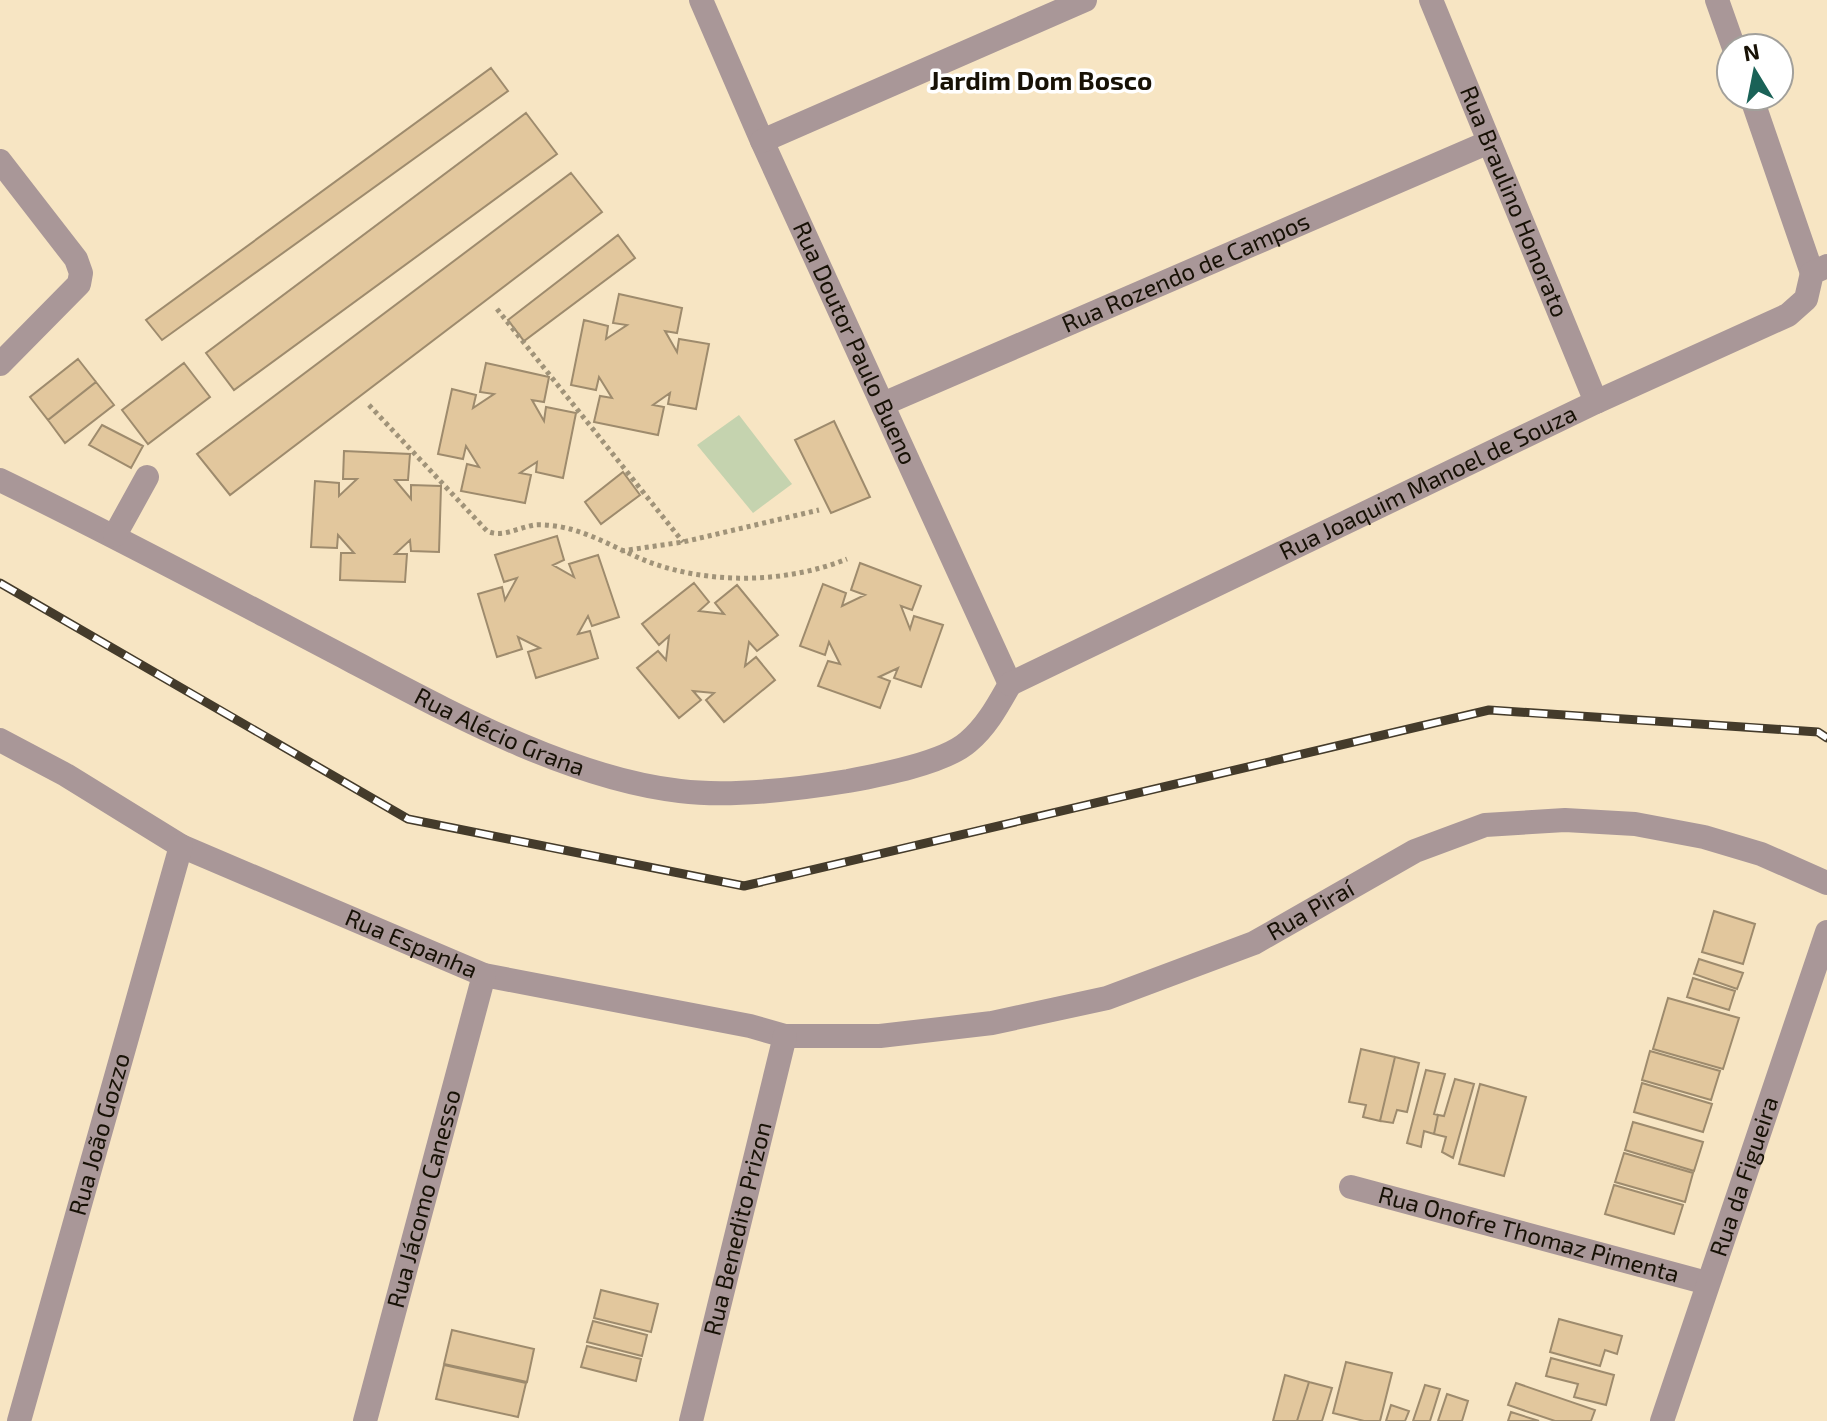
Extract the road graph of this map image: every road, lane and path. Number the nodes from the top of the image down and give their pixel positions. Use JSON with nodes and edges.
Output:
{"nodes":[{"id":1,"x":701,"y":0,"type":"edge"},
{"id":2,"x":1085,"y":0,"type":"edge"},
{"id":3,"x":1431,"y":0,"type":"edge"},
{"id":4,"x":1717,"y":0,"type":"edge"},
{"id":5,"x":1728,"y":32,"type":"edge"},
{"id":6,"x":1757,"y":112,"type":"edge"},
{"id":7,"x":762,"y":141,"type":"junction"},
{"id":8,"x":1489,"y":142,"type":"junction"},
{"id":9,"x":0,"y":161,"type":"edge"},
{"id":10,"x":1819,"y":270,"type":"edge"},
{"id":11,"x":497,"y":309,"type":"dead end"},
{"id":12,"x":0,"y":364,"type":"edge"},
{"id":13,"x":1596,"y":402,"type":"junction"},
{"id":14,"x":883,"y":404,"type":"junction"},
{"id":15,"x":369,"y":405,"type":"dead end"},
{"id":16,"x":147,"y":477,"type":"dead end"},
{"id":17,"x":0,"y":480,"type":"edge"},
{"id":18,"x":819,"y":510,"type":"dead end"},
{"id":19,"x":115,"y":535,"type":"junction"},
{"id":20,"x":683,"y":542,"type":"junction"},
{"id":21,"x":620,"y":551,"type":"junction"},
{"id":22,"x":847,"y":559,"type":"dead end"},
{"id":23,"x":1010,"y":684,"type":"junction"},
{"id":24,"x":0,"y":740,"type":"edge"},
{"id":25,"x":181,"y":846,"type":"junction"},
{"id":26,"x":1827,"y":883,"type":"edge"},
{"id":27,"x":1827,"y":932,"type":"edge"},
{"id":28,"x":484,"y":975,"type":"junction"},
{"id":29,"x":785,"y":1036,"type":"junction"},
{"id":30,"x":1351,"y":1187,"type":"dead end"},
{"id":31,"x":1707,"y":1283,"type":"junction"},
{"id":32,"x":19,"y":1421,"type":"edge"},
{"id":33,"x":365,"y":1421,"type":"edge"},
{"id":34,"x":691,"y":1421,"type":"edge"},
{"id":35,"x":1662,"y":1421,"type":"edge"}],
"edges":[{"from":1,"to":7,"type":"street","name":"Rua Doutor Paulo Bueno"},
{"from":2,"to":7,"type":"street"},
{"from":3,"to":8,"type":"street","name":"Rua Braulino Honorato"},
{"from":4,"to":5,"type":"street"},
{"from":6,"to":10,"type":"street"},
{"from":7,"to":14,"type":"street","name":"Rua Doutor Paulo Bueno"},
{"from":8,"to":13,"type":"street","name":"Rua Braulino Honorato"},
{"from":8,"to":14,"type":"street","name":"Rua Rozendo de Campos"},
{"from":9,"to":12,"type":"street"},
{"from":10,"to":13,"type":"street","name":"Rua Joaquim Manoel de Souza"},
{"from":11,"to":20,"type":"path"},
{"from":13,"to":23,"type":"street","name":"Rua Joaquim Manoel de Souza"},
{"from":14,"to":23,"type":"street","name":"Rua Doutor Paulo Bueno"},
{"from":15,"to":21,"type":"path"},
{"from":16,"to":19,"type":"street"},
{"from":17,"to":19,"type":"street","name":"Rua Alécio Grana"},
{"from":18,"to":20,"type":"path"},
{"from":19,"to":23,"type":"street","name":"Rua Alécio Grana"},
{"from":20,"to":21,"type":"path"},
{"from":21,"to":22,"type":"path"},
{"from":24,"to":25,"type":"street","name":"Rua Espanha"},
{"from":25,"to":28,"type":"street","name":"Rua Espanha"},
{"from":25,"to":32,"type":"street","name":"Rua João Gozzo"},
{"from":26,"to":29,"type":"street","name":"Rua Piraí"},
{"from":27,"to":31,"type":"street","name":"Rua da Figueira"},
{"from":28,"to":29,"type":"street","name":"Rua Espanha"},
{"from":28,"to":33,"type":"street","name":"Rua Jácomo Canesso"},
{"from":29,"to":34,"type":"street","name":"Rua Benedito Prizon"},
{"from":30,"to":31,"type":"street","name":"Rua Onofre Thomaz Pimenta"},
{"from":31,"to":35,"type":"street","name":"Rua da Figueira"}]}
